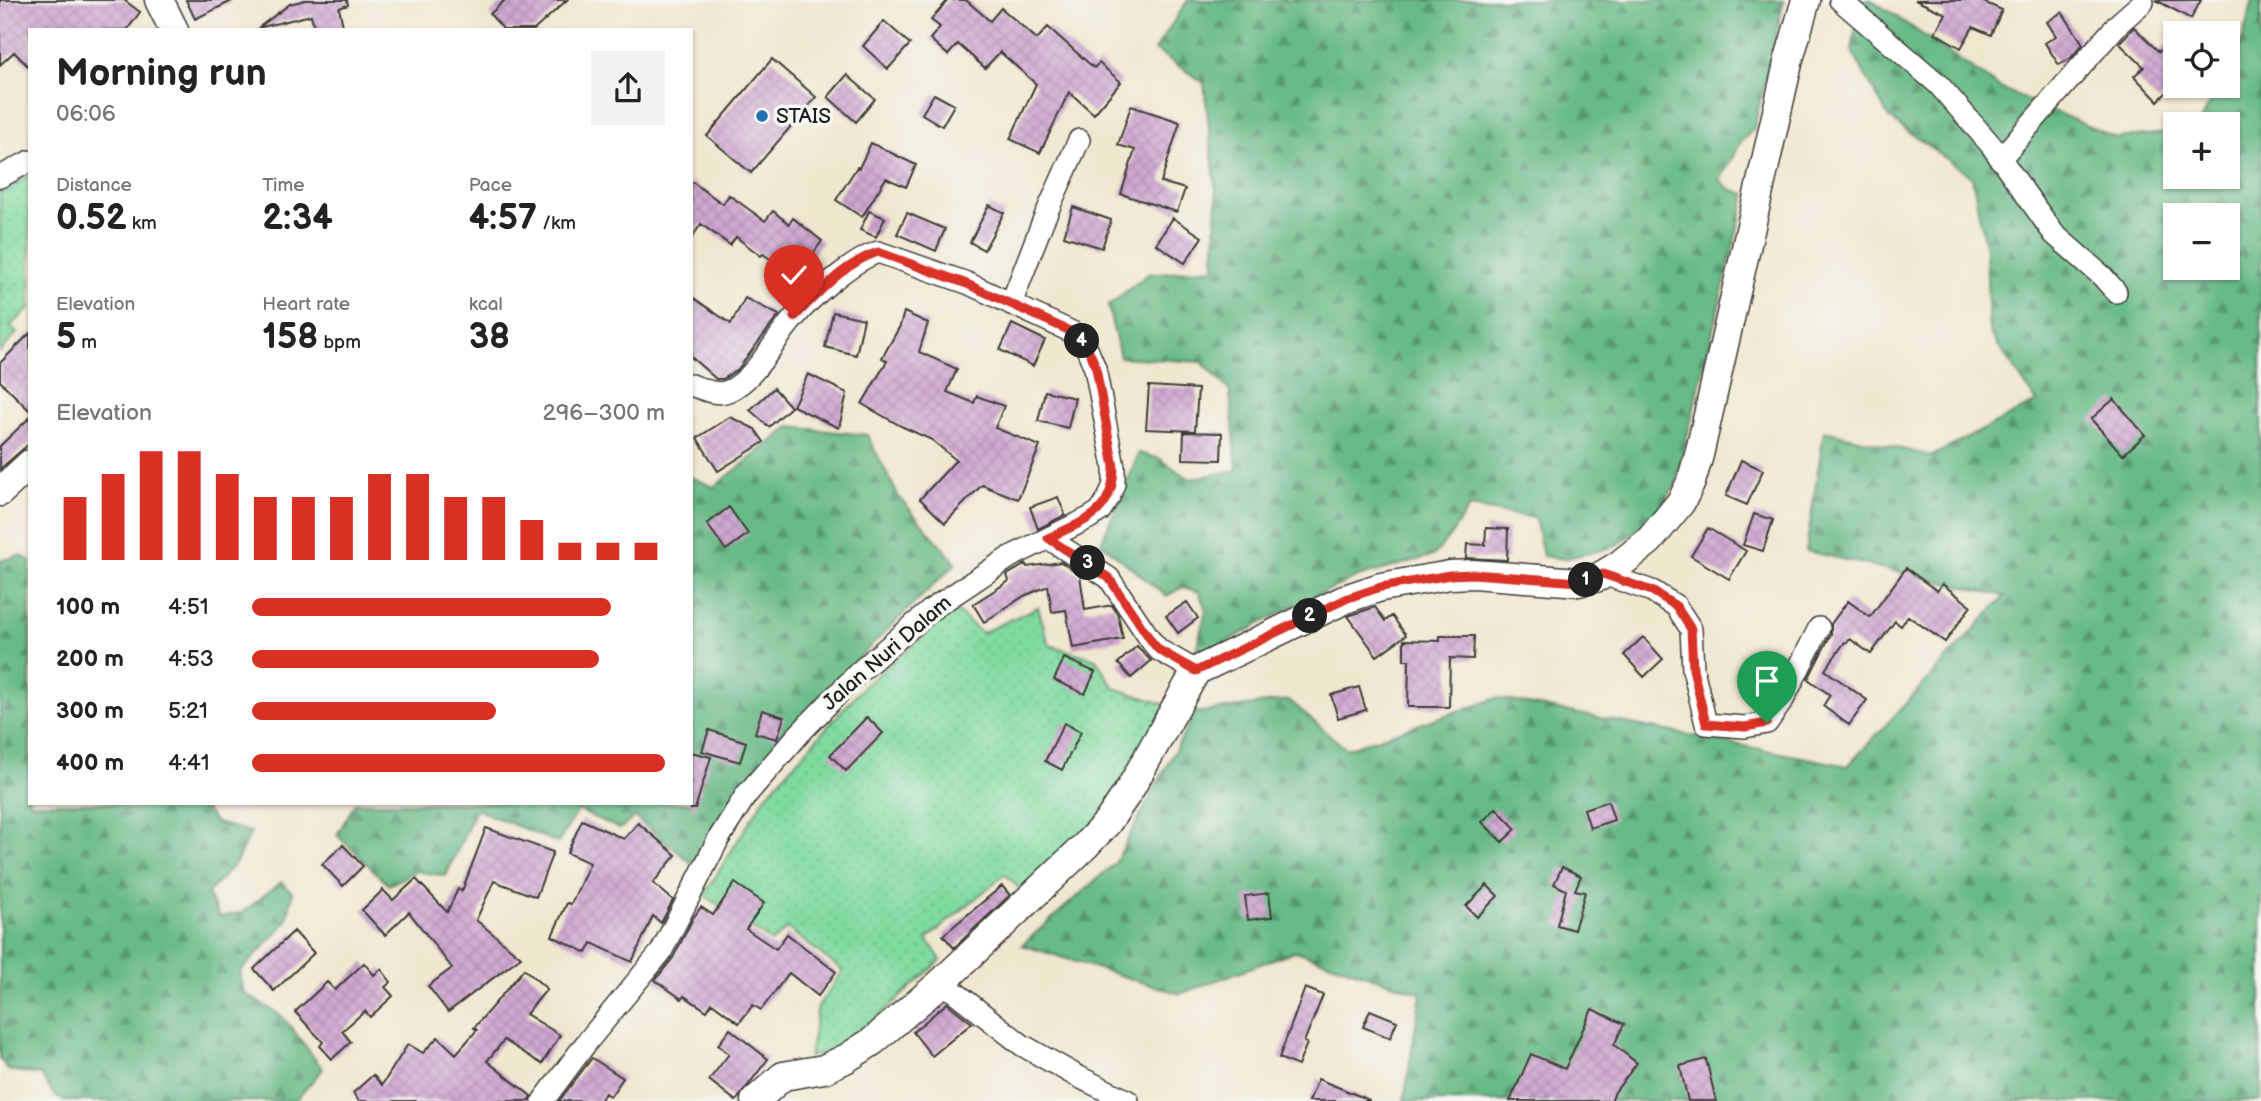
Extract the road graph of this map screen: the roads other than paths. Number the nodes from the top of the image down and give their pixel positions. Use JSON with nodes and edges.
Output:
{"nodes":[{"id":1,"x":159,"y":0,"type":"edge"},
{"id":2,"x":1806,"y":0,"type":"edge"},
{"id":3,"x":1840,"y":0,"type":"edge"},
{"id":4,"x":2143,"y":2,"type":"dead end"},
{"id":5,"x":173,"y":28,"type":"edge"},
{"id":6,"x":1079,"y":140,"type":"dead end"},
{"id":7,"x":2000,"y":159,"type":"junction"},
{"id":8,"x":28,"y":162,"type":"edge"},
{"id":9,"x":0,"y":177,"type":"edge"},
{"id":10,"x":2116,"y":292,"type":"dead end"},
{"id":11,"x":1011,"y":304,"type":"junction"},
{"id":12,"x":693,"y":386,"type":"edge"},
{"id":13,"x":28,"y":466,"type":"edge"},
{"id":14,"x":0,"y":492,"type":"edge"},
{"id":15,"x":1048,"y":538,"type":"junction"},
{"id":16,"x":1603,"y":574,"type":"junction"},
{"id":17,"x":1819,"y":628,"type":"dead end"},
{"id":18,"x":1196,"y":671,"type":"junction"},
{"id":19,"x":943,"y":982,"type":"junction"},
{"id":20,"x":543,"y":1101,"type":"edge"},
{"id":21,"x":755,"y":1101,"type":"edge"},
{"id":22,"x":1128,"y":1101,"type":"edge"}],
"edges":[{"from":1,"to":5,"type":"main road"},
{"from":2,"to":16,"type":"main road"},
{"from":3,"to":7,"type":"street"},
{"from":4,"to":7,"type":"street"},
{"from":6,"to":11,"type":"street"},
{"from":7,"to":10,"type":"street"},
{"from":8,"to":9,"type":"street"},
{"from":11,"to":12,"type":"street","name":"Jalan Nuri Dalam"},
{"from":11,"to":15,"type":"street","name":"Jalan Nuri Dalam"},
{"from":13,"to":14,"type":"main road"},
{"from":15,"to":18,"type":"street"},
{"from":15,"to":20,"type":"street","name":"Jalan Nuri Dalam"},
{"from":16,"to":17,"type":"street"},
{"from":16,"to":18,"type":"main road"},
{"from":18,"to":19,"type":"main road"},
{"from":19,"to":21,"type":"main road"},
{"from":19,"to":22,"type":"street"}]}
